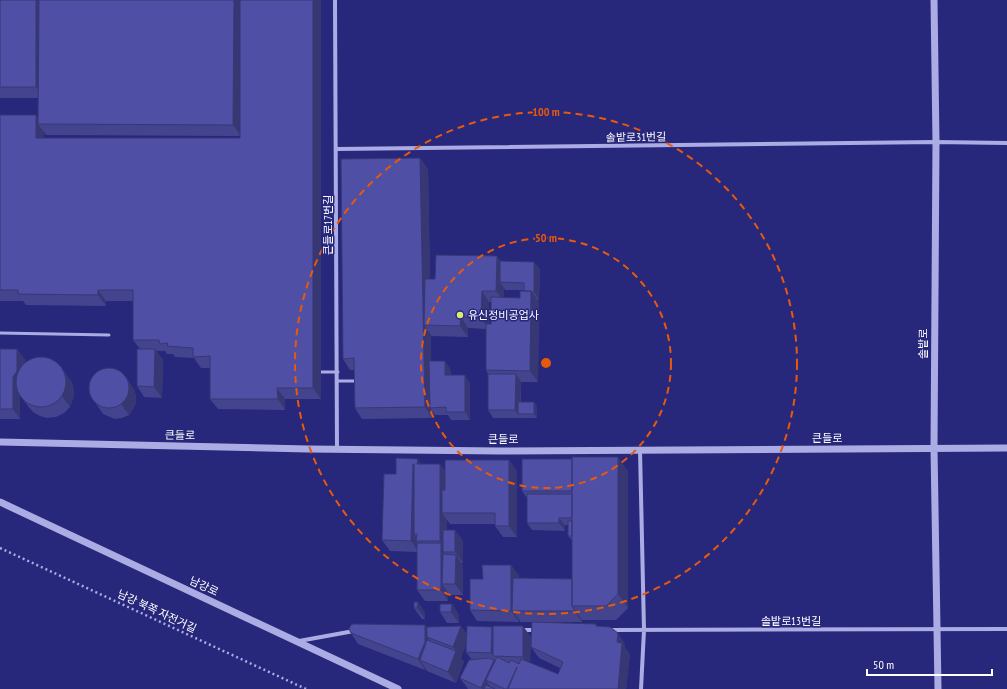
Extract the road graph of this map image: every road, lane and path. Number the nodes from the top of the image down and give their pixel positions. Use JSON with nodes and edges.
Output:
{"nodes":[{"id":1,"x":335,"y":0,"type":"edge"},
{"id":2,"x":934,"y":0,"type":"edge"},
{"id":3,"x":936,"y":142,"type":"junction"},
{"id":4,"x":1007,"y":143,"type":"edge"},
{"id":5,"x":337,"y":149,"type":"junction"},
{"id":6,"x":0,"y":333,"type":"edge"},
{"id":7,"x":109,"y":335,"type":"dead end"},
{"id":8,"x":320,"y":372,"type":"dead end"},
{"id":9,"x":338,"y":372,"type":"junction"},
{"id":10,"x":338,"y":381,"type":"junction"},
{"id":11,"x":362,"y":381,"type":"edge"},
{"id":12,"x":0,"y":442,"type":"edge"},
{"id":13,"x":934,"y":448,"type":"junction"},
{"id":14,"x":1007,"y":448,"type":"edge"},
{"id":15,"x":337,"y":449,"type":"junction"},
{"id":16,"x":640,"y":450,"type":"junction"},
{"id":17,"x":0,"y":502,"type":"edge"},
{"id":18,"x":0,"y":548,"type":"edge"},
{"id":19,"x":937,"y":629,"type":"junction"},
{"id":20,"x":1007,"y":629,"type":"edge"},
{"id":21,"x":356,"y":630,"type":"edge"},
{"id":22,"x":512,"y":630,"type":"edge"},
{"id":23,"x":543,"y":630,"type":"edge"},
{"id":24,"x":605,"y":630,"type":"edge"},
{"id":25,"x":644,"y":630,"type":"junction"},
{"id":26,"x":297,"y":642,"type":"junction"},
{"id":27,"x":306,"y":689,"type":"edge"},
{"id":28,"x":398,"y":689,"type":"edge"},
{"id":29,"x":641,"y":689,"type":"edge"},
{"id":30,"x":938,"y":689,"type":"edge"}],
"edges":[{"from":1,"to":5,"type":"street","name":"큰들로17번길"},
{"from":2,"to":3,"type":"street","name":"솔밭로"},
{"from":3,"to":4,"type":"street","name":"솔밭로31번길"},
{"from":3,"to":5,"type":"street","name":"솔밭로31번길"},
{"from":3,"to":13,"type":"street","name":"솔밭로"},
{"from":5,"to":9,"type":"street","name":"큰들로17번길"},
{"from":6,"to":7,"type":"lane"},
{"from":8,"to":9,"type":"lane"},
{"from":9,"to":10,"type":"street","name":"큰들로17번길"},
{"from":10,"to":11,"type":"lane"},
{"from":10,"to":15,"type":"street","name":"큰들로17번길"},
{"from":12,"to":15,"type":"street","name":"큰들로"},
{"from":13,"to":14,"type":"street","name":"큰들로"},
{"from":13,"to":16,"type":"street","name":"큰들로"},
{"from":13,"to":19,"type":"street","name":"솔밭로"},
{"from":15,"to":16,"type":"street","name":"큰들로"},
{"from":16,"to":25,"type":"street"},
{"from":17,"to":26,"type":"street","name":"남강로"},
{"from":18,"to":27,"type":"path","name":"남강 북쪽 자전거길"},
{"from":19,"to":20,"type":"street","name":"솔밭로13번길"},
{"from":19,"to":25,"type":"street","name":"솔밭로13번길"},
{"from":19,"to":30,"type":"street","name":"솔밭로"},
{"from":21,"to":26,"type":"street"},
{"from":22,"to":23,"type":"street"},
{"from":24,"to":25,"type":"street","name":"솔밭로13번길"},
{"from":25,"to":29,"type":"street"},
{"from":26,"to":28,"type":"street","name":"남강로"}]}
